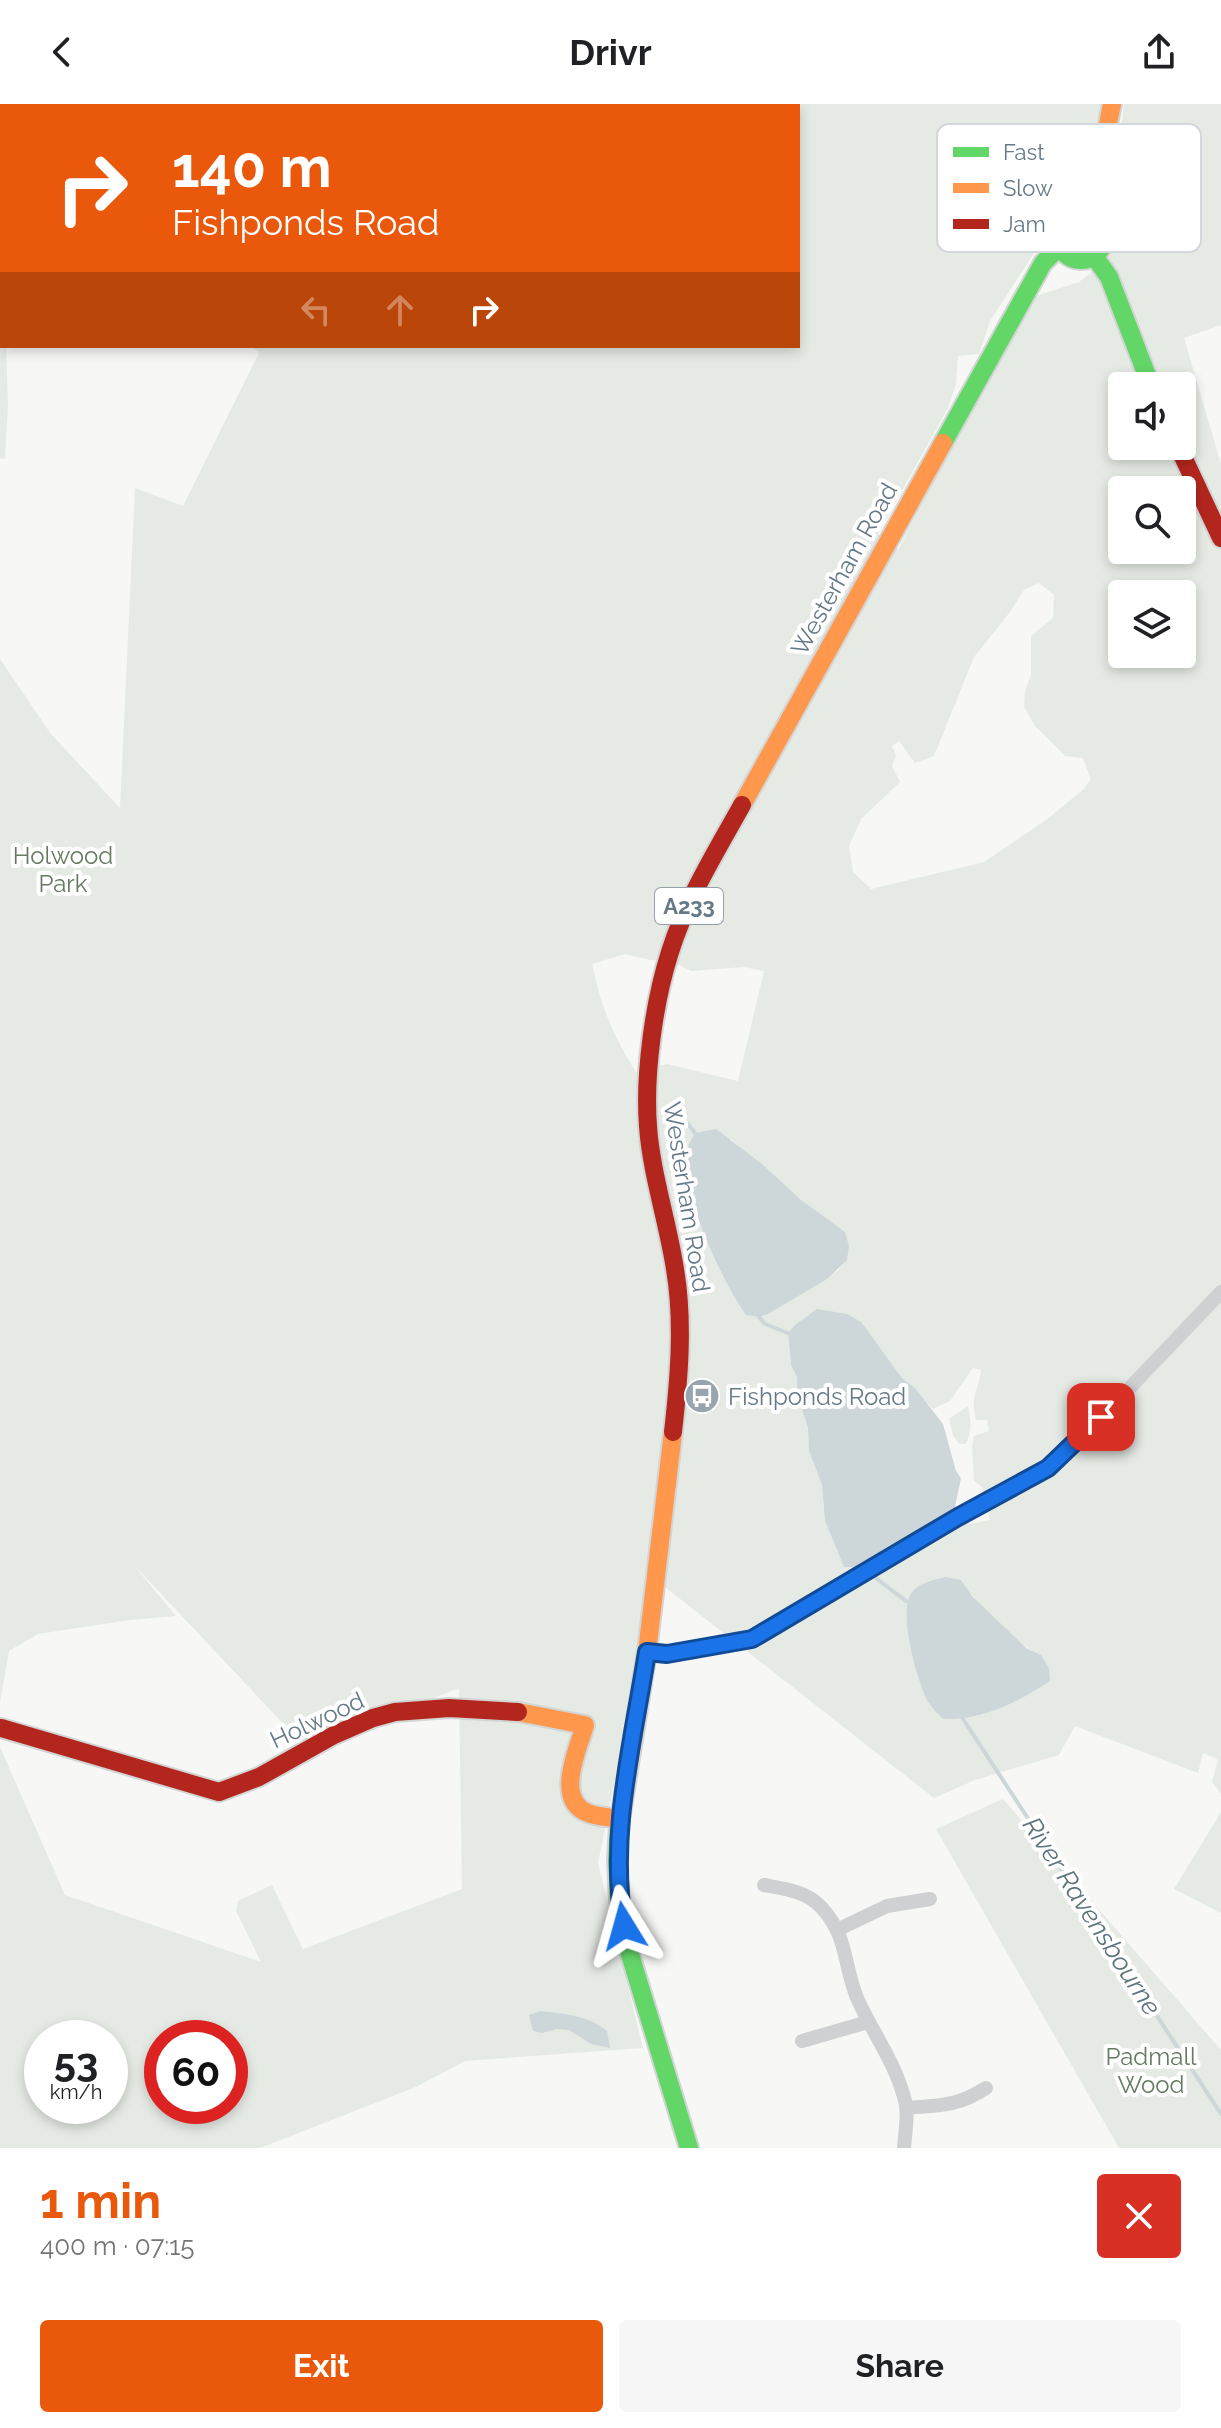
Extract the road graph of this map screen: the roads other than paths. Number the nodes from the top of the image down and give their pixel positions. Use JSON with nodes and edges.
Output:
{"nodes":[{"id":1,"x":1112,"y":104,"type":"edge"},
{"id":2,"x":1108,"y":124,"type":"edge"},
{"id":3,"x":1054,"y":252,"type":"edge"},
{"id":4,"x":1063,"y":252,"type":"edge"},
{"id":5,"x":1097,"y":252,"type":"edge"},
{"id":6,"x":1094,"y":256,"type":"junction"},
{"id":7,"x":1146,"y":372,"type":"edge"},
{"id":8,"x":1185,"y":460,"type":"edge"},
{"id":9,"x":1221,"y":538,"type":"edge"},
{"id":10,"x":1221,"y":1292,"type":"edge"},
{"id":11,"x":647,"y":1652,"type":"junction"},
{"id":12,"x":1,"y":1728,"type":"edge"},
{"id":13,"x":620,"y":1819,"type":"junction"},
{"id":14,"x":764,"y":1885,"type":"dead end"},
{"id":15,"x":930,"y":1899,"type":"dead end"},
{"id":16,"x":839,"y":1929,"type":"junction"},
{"id":17,"x":868,"y":2022,"type":"junction"},
{"id":18,"x":802,"y":2041,"type":"dead end"},
{"id":19,"x":986,"y":2088,"type":"dead end"},
{"id":20,"x":906,"y":2108,"type":"junction"},
{"id":21,"x":689,"y":2148,"type":"edge"},
{"id":22,"x":904,"y":2148,"type":"edge"}],
"edges":[{"from":1,"to":2,"type":"main road","name":"Westerham Road","number":"A233"},
{"from":3,"to":11,"type":"main road","name":"Westerham Road","number":"A233"},
{"from":4,"to":6,"type":"main road"},
{"from":5,"to":6,"type":"main road"},
{"from":6,"to":7,"type":"main road"},
{"from":8,"to":9,"type":"main road"},
{"from":10,"to":11,"type":"street"},
{"from":11,"to":13,"type":"main road","name":"Westerham Road","number":"A233"},
{"from":12,"to":13,"type":"main road","name":"Holwood"},
{"from":13,"to":21,"type":"main road","name":"Westerham Road","number":"A233"},
{"from":14,"to":16,"type":"street"},
{"from":15,"to":16,"type":"street"},
{"from":16,"to":17,"type":"street"},
{"from":17,"to":18,"type":"street"},
{"from":17,"to":20,"type":"street"},
{"from":19,"to":20,"type":"street"},
{"from":20,"to":22,"type":"street"}]}
